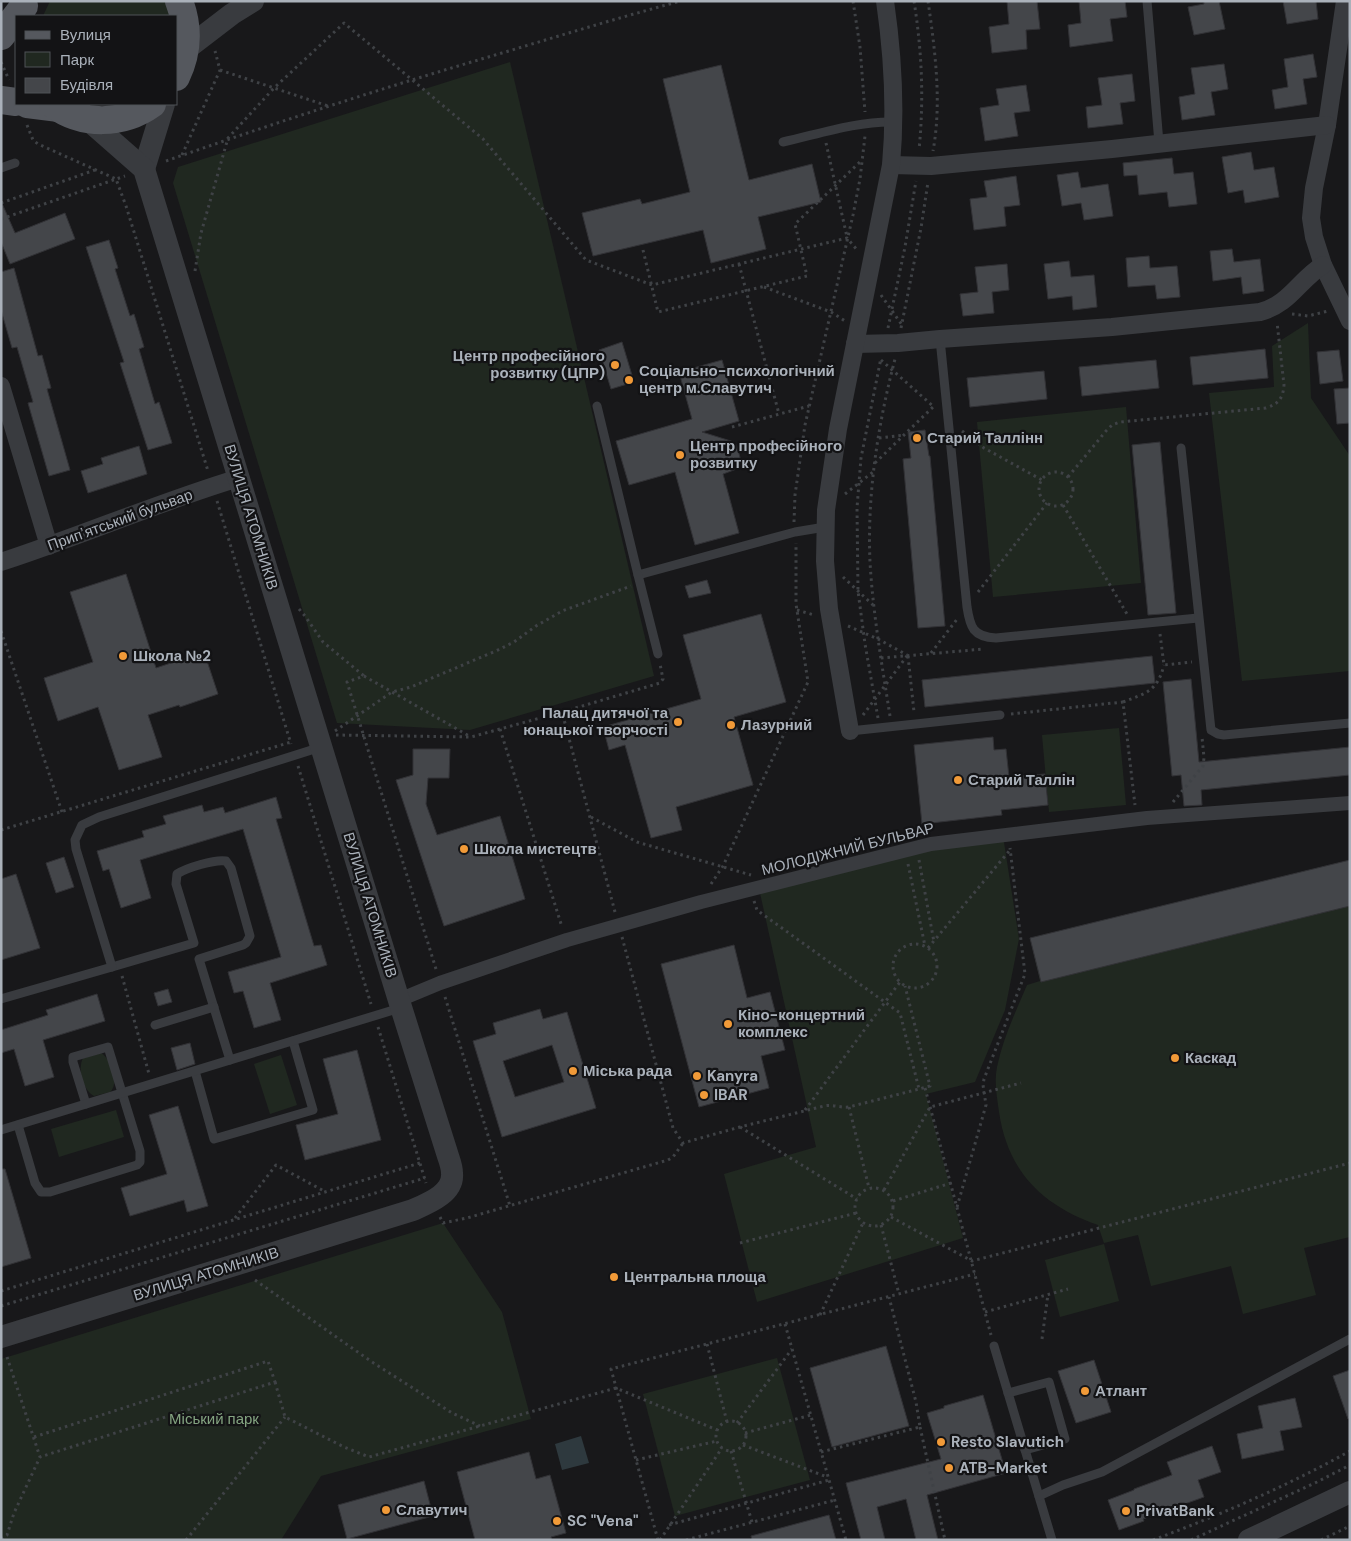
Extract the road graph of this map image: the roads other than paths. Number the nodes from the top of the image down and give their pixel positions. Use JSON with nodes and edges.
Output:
{"nodes":[{"id":1,"x":179,"y":1,"type":"edge"},
{"id":2,"x":253,"y":1,"type":"edge"},
{"id":3,"x":885,"y":1,"type":"edge"},
{"id":4,"x":1147,"y":1,"type":"edge"},
{"id":5,"x":1345,"y":1,"type":"edge"},
{"id":6,"x":15,"y":19,"type":"edge"},
{"id":7,"x":1,"y":36,"type":"edge"},
{"id":8,"x":185,"y":50,"type":"junction"},
{"id":9,"x":178,"y":71,"type":"edge"},
{"id":10,"x":1,"y":100,"type":"edge"},
{"id":11,"x":150,"y":105,"type":"edge"},
{"id":12,"x":164,"y":105,"type":"edge"},
{"id":13,"x":56,"y":106,"type":"edge"},
{"id":14,"x":23,"y":109,"type":"edge"},
{"id":15,"x":87,"y":119,"type":"junction"},
{"id":16,"x":894,"y":122,"type":"junction"},
{"id":17,"x":1327,"y":125,"type":"junction"},
{"id":18,"x":783,"y":142,"type":"dead end"},
{"id":19,"x":1159,"y":144,"type":"junction"},
{"id":20,"x":15,"y":163,"type":"dead end"},
{"id":21,"x":154,"y":166,"type":"junction"},
{"id":22,"x":891,"y":166,"type":"junction"},
{"id":23,"x":1,"y":168,"type":"edge"},
{"id":24,"x":1323,"y":265,"type":"junction"},
{"id":25,"x":1347,"y":311,"type":"edge"},
{"id":26,"x":940,"y":338,"type":"junction"},
{"id":27,"x":874,"y":344,"type":"junction"},
{"id":28,"x":1,"y":386,"type":"edge"},
{"id":29,"x":597,"y":406,"type":"dead end"},
{"id":30,"x":1181,"y":448,"type":"dead end"},
{"id":31,"x":239,"y":478,"type":"junction"},
{"id":32,"x":825,"y":527,"type":"junction"},
{"id":33,"x":49,"y":546,"type":"junction"},
{"id":34,"x":1,"y":562,"type":"edge"},
{"id":35,"x":639,"y":579,"type":"junction"},
{"id":36,"x":1198,"y":618,"type":"junction"},
{"id":37,"x":658,"y":654,"type":"road end"},
{"id":38,"x":1000,"y":716,"type":"road end"},
{"id":39,"x":1350,"y":723,"type":"edge"},
{"id":40,"x":850,"y":731,"type":"joint"},
{"id":41,"x":321,"y":747,"type":"junction"},
{"id":42,"x":1350,"y":803,"type":"edge"},
{"id":43,"x":194,"y":943,"type":"junction"},
{"id":44,"x":199,"y":959,"type":"junction"},
{"id":45,"x":115,"y":966,"type":"junction"},
{"id":46,"x":1,"y":999,"type":"edge"},
{"id":47,"x":400,"y":1004,"type":"junction"},
{"id":48,"x":214,"y":1007,"type":"junction"},
{"id":49,"x":155,"y":1026,"type":"dead end"},
{"id":50,"x":293,"y":1041,"type":"junction"},
{"id":51,"x":230,"y":1060,"type":"junction"},
{"id":52,"x":194,"y":1071,"type":"junction"},
{"id":53,"x":123,"y":1093,"type":"junction"},
{"id":54,"x":86,"y":1104,"type":"junction"},
{"id":55,"x":18,"y":1125,"type":"junction"},
{"id":56,"x":1,"y":1130,"type":"edge"},
{"id":57,"x":1350,"y":1339,"type":"edge"},
{"id":58,"x":994,"y":1346,"type":"road end"},
{"id":59,"x":4,"y":1347,"type":"edge"},
{"id":60,"x":1008,"y":1393,"type":"junction"},
{"id":61,"x":1025,"y":1450,"type":"junction"},
{"id":62,"x":1350,"y":1492,"type":"edge"},
{"id":63,"x":1038,"y":1496,"type":"junction"},
{"id":64,"x":1052,"y":1540,"type":"edge"},
{"id":65,"x":1249,"y":1540,"type":"edge"}],
"edges":[{"from":1,"to":8,"type":"main road"},
{"from":2,"to":8,"type":"street"},
{"from":3,"to":16,"type":"street"},
{"from":4,"to":19,"type":"lane"},
{"from":5,"to":17,"type":"street"},
{"from":6,"to":7,"type":"main road"},
{"from":8,"to":9,"type":"main road"},
{"from":10,"to":14,"type":"main road"},
{"from":11,"to":15,"type":"main road"},
{"from":12,"to":21,"type":"street"},
{"from":13,"to":14,"type":"main road"},
{"from":13,"to":15,"type":"main road"},
{"from":15,"to":21,"type":"street"},
{"from":16,"to":18,"type":"lane"},
{"from":16,"to":22,"type":"street"},
{"from":17,"to":19,"type":"street"},
{"from":17,"to":24,"type":"street"},
{"from":19,"to":22,"type":"street"},
{"from":20,"to":23,"type":"lane"},
{"from":21,"to":31,"type":"street","name":"ВУЛИЦЯ АТОМНИКІВ"},
{"from":22,"to":27,"type":"street"},
{"from":24,"to":25,"type":"street"},
{"from":24,"to":26,"type":"street"},
{"from":26,"to":27,"type":"street"},
{"from":26,"to":36,"type":"lane"},
{"from":27,"to":32,"type":"street"},
{"from":28,"to":33,"type":"street"},
{"from":29,"to":35,"type":"lane"},
{"from":30,"to":36,"type":"lane"},
{"from":31,"to":33,"type":"street","name":"Припʼятський бульвар"},
{"from":31,"to":41,"type":"street","name":"ВУЛИЦЯ АТОМНИКІВ"},
{"from":32,"to":35,"type":"lane"},
{"from":32,"to":40,"type":"street"},
{"from":33,"to":34,"type":"street","name":"Припʼятський бульвар"},
{"from":35,"to":37,"type":"lane"},
{"from":36,"to":39,"type":"lane"},
{"from":38,"to":40,"type":"lane"},
{"from":41,"to":45,"type":"lane"},
{"from":41,"to":47,"type":"street","name":"ВУЛИЦЯ АТОМНИКІВ"},
{"from":42,"to":47,"type":"street","name":"МОЛОДІЖНИЙ БУЛЬВАР"},
{"from":43,"to":44,"type":"lane"},
{"from":43,"to":44,"type":"lane"},
{"from":43,"to":45,"type":"lane"},
{"from":44,"to":48,"type":"lane"},
{"from":45,"to":46,"type":"lane"},
{"from":47,"to":50,"type":"lane"},
{"from":47,"to":59,"type":"street","name":"ВУЛИЦЯ АТОМНИКІВ"},
{"from":48,"to":49,"type":"lane"},
{"from":48,"to":51,"type":"lane"},
{"from":50,"to":51,"type":"lane"},
{"from":50,"to":52,"type":"lane"},
{"from":51,"to":52,"type":"lane"},
{"from":52,"to":53,"type":"lane"},
{"from":53,"to":54,"type":"lane"},
{"from":53,"to":54,"type":"lane"},
{"from":53,"to":55,"type":"lane"},
{"from":54,"to":55,"type":"lane"},
{"from":55,"to":56,"type":"lane"},
{"from":57,"to":63,"type":"lane"},
{"from":58,"to":60,"type":"lane"},
{"from":60,"to":61,"type":"lane"},
{"from":60,"to":61,"type":"lane"},
{"from":61,"to":63,"type":"lane"},
{"from":62,"to":65,"type":"street"},
{"from":63,"to":64,"type":"lane"}]}
